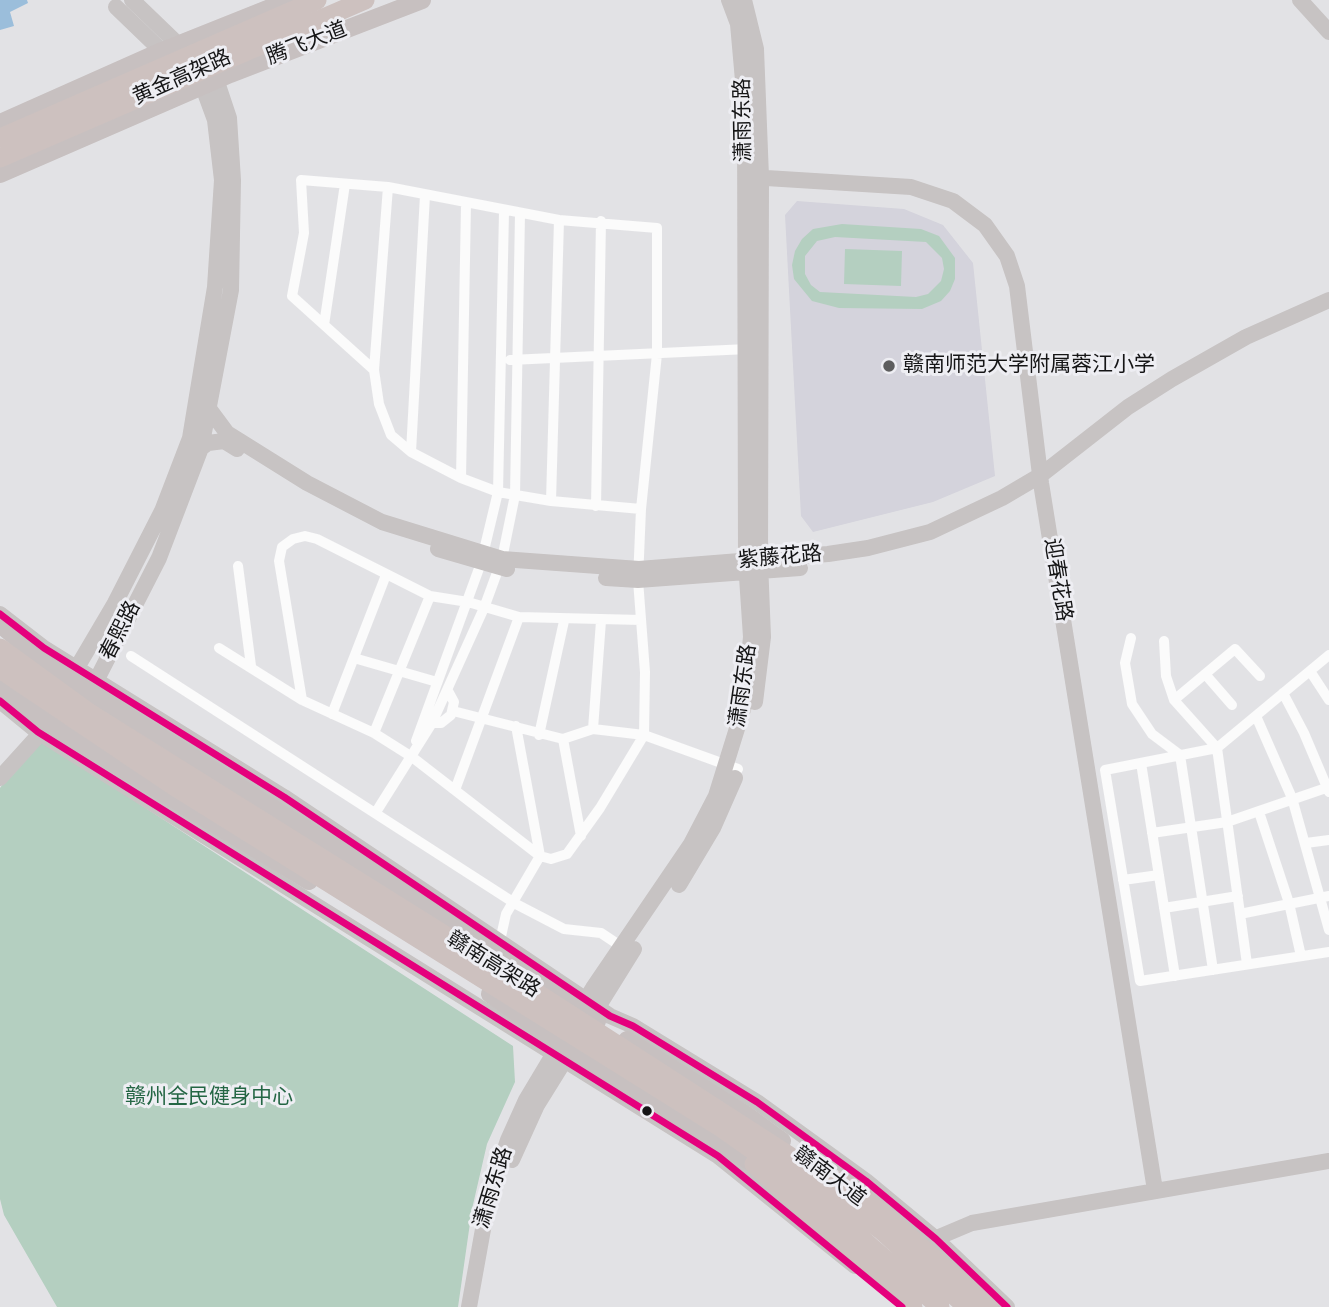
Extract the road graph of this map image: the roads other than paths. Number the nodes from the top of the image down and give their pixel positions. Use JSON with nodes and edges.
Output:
{"nodes":[{"id":1,"x":290,"y":0,"type":"edge"},
{"id":2,"x":317,"y":0,"type":"edge"},
{"id":3,"x":365,"y":0,"type":"edge"},
{"id":4,"x":422,"y":0,"type":"edge"},
{"id":5,"x":729,"y":0,"type":"edge"},
{"id":6,"x":744,"y":0,"type":"edge"},
{"id":7,"x":1300,"y":0,"type":"edge"},
{"id":8,"x":1315,"y":0,"type":"edge"},
{"id":9,"x":124,"y":4,"type":"edge"},
{"id":10,"x":1329,"y":16,"type":"edge"},
{"id":11,"x":1329,"y":32,"type":"edge"},
{"id":12,"x":170,"y":48,"type":"junction"},
{"id":13,"x":207,"y":83,"type":"junction"},
{"id":14,"x":7,"y":135,"type":"edge"},
{"id":15,"x":0,"y":159,"type":"edge"},
{"id":16,"x":0,"y":167,"type":"edge"},
{"id":17,"x":0,"y":174,"type":"edge"},
{"id":18,"x":753,"y":177,"type":"junction"},
{"id":19,"x":345,"y":184,"type":"junction"},
{"id":20,"x":388,"y":187,"type":"junction"},
{"id":21,"x":425,"y":195,"type":"junction"},
{"id":22,"x":466,"y":204,"type":"junction"},
{"id":23,"x":504,"y":212,"type":"junction"},
{"id":24,"x":520,"y":214,"type":"junction"},
{"id":25,"x":559,"y":220,"type":"junction"},
{"id":26,"x":600,"y":221,"type":"junction"},
{"id":27,"x":1329,"y":300,"type":"edge"},
{"id":28,"x":1329,"y":307,"type":"edge"},
{"id":29,"x":324,"y":326,"type":"junction"},
{"id":30,"x":748,"y":349,"type":"junction"},
{"id":31,"x":657,"y":354,"type":"junction"},
{"id":32,"x":600,"y":357,"type":"junction"},
{"id":33,"x":557,"y":358,"type":"junction"},
{"id":34,"x":500,"y":360,"type":"junction"},
{"id":35,"x":516,"y":360,"type":"junction"},
{"id":36,"x":374,"y":370,"type":"junction"},
{"id":37,"x":207,"y":406,"type":"junction"},
{"id":38,"x":201,"y":447,"type":"junction"},
{"id":39,"x":411,"y":452,"type":"junction"},
{"id":40,"x":461,"y":478,"type":"junction"},
{"id":41,"x":1041,"y":479,"type":"junction"},
{"id":42,"x":498,"y":492,"type":"junction"},
{"id":43,"x":514,"y":495,"type":"junction"},
{"id":44,"x":551,"y":501,"type":"junction"},
{"id":45,"x":596,"y":506,"type":"junction"},
{"id":46,"x":642,"y":509,"type":"junction"},
{"id":47,"x":483,"y":557,"type":"junction"},
{"id":48,"x":501,"y":564,"type":"junction"},
{"id":49,"x":238,"y":566,"type":"dead end"},
{"id":50,"x":754,"y":567,"type":"junction"},
{"id":51,"x":386,"y":575,"type":"junction"},
{"id":52,"x":639,"y":575,"type":"junction"},
{"id":53,"x":429,"y":596,"type":"junction"},
{"id":54,"x":468,"y":603,"type":"junction"},
{"id":55,"x":484,"y":608,"type":"junction"},
{"id":56,"x":0,"y":614,"type":"edge"},
{"id":57,"x":519,"y":617,"type":"junction"},
{"id":58,"x":641,"y":620,"type":"junction"},
{"id":59,"x":564,"y":621,"type":"junction"},
{"id":60,"x":601,"y":621,"type":"junction"},
{"id":61,"x":0,"y":624,"type":"edge"},
{"id":62,"x":0,"y":633,"type":"edge"},
{"id":63,"x":1131,"y":638,"type":"dead end"},
{"id":64,"x":1164,"y":641,"type":"dead end"},
{"id":65,"x":0,"y":648,"type":"edge"},
{"id":66,"x":219,"y":648,"type":"dead end"},
{"id":67,"x":1329,"y":655,"type":"edge"},
{"id":68,"x":131,"y":656,"type":"dead end"},
{"id":69,"x":354,"y":658,"type":"junction"},
{"id":70,"x":251,"y":666,"type":"junction"},
{"id":71,"x":0,"y":669,"type":"edge"},
{"id":72,"x":1310,"y":671,"type":"junction"},
{"id":73,"x":396,"y":672,"type":"junction"},
{"id":74,"x":73,"y":674,"type":"junction"},
{"id":75,"x":1205,"y":674,"type":"junction"},
{"id":76,"x":1259,"y":676,"type":"dead end"},
{"id":77,"x":437,"y":682,"type":"junction"},
{"id":78,"x":92,"y":685,"type":"junction"},
{"id":79,"x":0,"y":687,"type":"edge"},
{"id":80,"x":448,"y":691,"type":"junction"},
{"id":81,"x":1283,"y":693,"type":"junction"},
{"id":82,"x":302,"y":700,"type":"junction"},
{"id":83,"x":1174,"y":700,"type":"junction"},
{"id":84,"x":1329,"y":700,"type":"edge"},
{"id":85,"x":0,"y":701,"type":"edge"},
{"id":86,"x":1231,"y":705,"type":"dead end"},
{"id":87,"x":453,"y":711,"type":"junction"},
{"id":88,"x":332,"y":714,"type":"junction"},
{"id":89,"x":1256,"y":716,"type":"junction"},
{"id":90,"x":483,"y":719,"type":"junction"},
{"id":91,"x":432,"y":723,"type":"junction"},
{"id":92,"x":516,"y":726,"type":"junction"},
{"id":93,"x":47,"y":727,"type":"junction"},
{"id":94,"x":593,"y":729,"type":"junction"},
{"id":95,"x":374,"y":733,"type":"junction"},
{"id":96,"x":539,"y":735,"type":"junction"},
{"id":97,"x":643,"y":735,"type":"junction"},
{"id":98,"x":563,"y":738,"type":"junction"},
{"id":99,"x":1217,"y":748,"type":"junction"},
{"id":100,"x":1180,"y":755,"type":"junction"},
{"id":101,"x":412,"y":757,"type":"junction"},
{"id":102,"x":1141,"y":763,"type":"junction"},
{"id":103,"x":733,"y":767,"type":"junction"},
{"id":104,"x":0,"y":778,"type":"edge"},
{"id":105,"x":1328,"y":789,"type":"edge"},
{"id":106,"x":455,"y":790,"type":"junction"},
{"id":107,"x":1292,"y":798,"type":"junction"},
{"id":108,"x":220,"y":804,"type":"junction"},
{"id":109,"x":376,"y":812,"type":"junction"},
{"id":110,"x":1259,"y":812,"type":"junction"},
{"id":111,"x":1227,"y":822,"type":"junction"},
{"id":112,"x":1191,"y":828,"type":"junction"},
{"id":113,"x":1152,"y":833,"type":"junction"},
{"id":114,"x":581,"y":836,"type":"junction"},
{"id":115,"x":1329,"y":840,"type":"edge"},
{"id":116,"x":1306,"y":843,"type":"junction"},
{"id":117,"x":540,"y":856,"type":"junction"},
{"id":118,"x":1159,"y":875,"type":"junction"},
{"id":119,"x":1123,"y":880,"type":"junction"},
{"id":120,"x":1238,"y":896,"type":"junction"},
{"id":121,"x":1325,"y":897,"type":"edge"},
{"id":122,"x":512,"y":902,"type":"junction"},
{"id":123,"x":1202,"y":902,"type":"junction"},
{"id":124,"x":1289,"y":903,"type":"junction"},
{"id":125,"x":1164,"y":908,"type":"junction"},
{"id":126,"x":1240,"y":914,"type":"junction"},
{"id":127,"x":1329,"y":930,"type":"edge"},
{"id":128,"x":500,"y":941,"type":"junction"},
{"id":129,"x":622,"y":947,"type":"junction"},
{"id":130,"x":1329,"y":952,"type":"edge"},
{"id":131,"x":1301,"y":956,"type":"junction"},
{"id":132,"x":1248,"y":964,"type":"junction"},
{"id":133,"x":1213,"y":970,"type":"junction"},
{"id":134,"x":1175,"y":976,"type":"junction"},
{"id":135,"x":589,"y":1009,"type":"junction"},
{"id":136,"x":563,"y":1052,"type":"junction"},
{"id":137,"x":709,"y":1110,"type":"junction"},
{"id":138,"x":1329,"y":1161,"type":"edge"},
{"id":139,"x":1154,"y":1190,"type":"junction"},
{"id":140,"x":936,"y":1239,"type":"junction"},
{"id":141,"x":914,"y":1247,"type":"junction"},
{"id":142,"x":469,"y":1307,"type":"edge"},
{"id":143,"x":480,"y":1307,"type":"edge"},
{"id":144,"x":902,"y":1307,"type":"edge"},
{"id":145,"x":913,"y":1307,"type":"edge"},
{"id":146,"x":927,"y":1307,"type":"edge"},
{"id":147,"x":940,"y":1307,"type":"edge"},
{"id":148,"x":967,"y":1307,"type":"edge"},
{"id":149,"x":981,"y":1307,"type":"edge"},
{"id":150,"x":989,"y":1307,"type":"edge"},
{"id":151,"x":1007,"y":1307,"type":"edge"}],
"edges":[{"from":1,"to":12,"type":"main road"},
{"from":2,"to":14,"type":"highway","name":"黄金高架路"},
{"from":3,"to":14,"type":"highway","name":"黄金高架路"},
{"from":4,"to":13,"type":"main road","name":"腾飞大道"},
{"from":5,"to":18,"type":"street","name":"潇雨东路"},
{"from":6,"to":18,"type":"street","name":"潇雨东路"},
{"from":7,"to":11,"type":"street"},
{"from":8,"to":10,"type":"street"},
{"from":9,"to":12,"type":"street","name":"春熙路"},
{"from":12,"to":13,"type":"street","name":"春熙路"},
{"from":12,"to":14,"type":"main road"},
{"from":13,"to":17,"type":"main road","name":"腾飞大道"},
{"from":13,"to":37,"type":"street","name":"春熙路"},
{"from":13,"to":74,"type":"street","name":"春熙路"},
{"from":14,"to":15,"type":"highway","name":"黄金高架路"},
{"from":14,"to":16,"type":"highway"},
{"from":18,"to":30,"type":"street","name":"潇雨东路"},
{"from":18,"to":41,"type":"street","name":"迎春花路"},
{"from":18,"to":50,"type":"street","name":"潇雨东路"},
{"from":19,"to":20,"type":"street"},
{"from":19,"to":29,"type":"street"},
{"from":19,"to":29,"type":"street"},
{"from":20,"to":21,"type":"street"},
{"from":20,"to":36,"type":"street"},
{"from":21,"to":22,"type":"street"},
{"from":21,"to":39,"type":"street"},
{"from":22,"to":23,"type":"street"},
{"from":22,"to":40,"type":"street"},
{"from":23,"to":24,"type":"street"},
{"from":23,"to":34,"type":"street"},
{"from":24,"to":25,"type":"street"},
{"from":24,"to":35,"type":"street"},
{"from":25,"to":26,"type":"street"},
{"from":25,"to":33,"type":"street"},
{"from":26,"to":31,"type":"street"},
{"from":26,"to":32,"type":"street"},
{"from":27,"to":41,"type":"street","name":"紫藤花路"},
{"from":28,"to":41,"type":"street","name":"紫藤花路"},
{"from":29,"to":36,"type":"street"},
{"from":30,"to":31,"type":"street"},
{"from":30,"to":50,"type":"street","name":"潇雨东路"},
{"from":31,"to":32,"type":"street"},
{"from":31,"to":46,"type":"street"},
{"from":32,"to":33,"type":"street"},
{"from":32,"to":45,"type":"street"},
{"from":33,"to":35,"type":"street"},
{"from":33,"to":44,"type":"street"},
{"from":34,"to":35,"type":"street"},
{"from":34,"to":42,"type":"street"},
{"from":35,"to":43,"type":"street"},
{"from":36,"to":39,"type":"street"},
{"from":37,"to":38,"type":"street","name":"春熙路"},
{"from":37,"to":47,"type":"street","name":"紫藤花路"},
{"from":38,"to":47,"type":"street","name":"紫藤花路"},
{"from":38,"to":78,"type":"street","name":"春熙路"},
{"from":39,"to":40,"type":"street"},
{"from":40,"to":42,"type":"street"},
{"from":41,"to":50,"type":"street","name":"紫藤花路"},
{"from":41,"to":139,"type":"street","name":"迎春花路"},
{"from":42,"to":43,"type":"street"},
{"from":42,"to":47,"type":"street"},
{"from":43,"to":44,"type":"street"},
{"from":43,"to":48,"type":"street"},
{"from":44,"to":45,"type":"street"},
{"from":45,"to":46,"type":"street"},
{"from":46,"to":52,"type":"street"},
{"from":47,"to":48,"type":"street","name":"紫藤花路"},
{"from":47,"to":54,"type":"street"},
{"from":48,"to":52,"type":"street","name":"紫藤花路"},
{"from":48,"to":55,"type":"street"},
{"from":49,"to":70,"type":"street"},
{"from":50,"to":52,"type":"street","name":"紫藤花路"},
{"from":50,"to":103,"type":"street","name":"潇雨东路"},
{"from":51,"to":53,"type":"street"},
{"from":51,"to":69,"type":"street"},
{"from":51,"to":82,"type":"street"},
{"from":52,"to":58,"type":"street"},
{"from":53,"to":54,"type":"street"},
{"from":53,"to":73,"type":"street"},
{"from":54,"to":55,"type":"street"},
{"from":54,"to":77,"type":"street"},
{"from":55,"to":57,"type":"street"},
{"from":55,"to":80,"type":"street"},
{"from":56,"to":74,"type":"street"},
{"from":57,"to":59,"type":"street"},
{"from":57,"to":90,"type":"street"},
{"from":58,"to":60,"type":"street"},
{"from":58,"to":97,"type":"street"},
{"from":59,"to":60,"type":"street"},
{"from":59,"to":96,"type":"street"},
{"from":60,"to":94,"type":"street"},
{"from":61,"to":74,"type":"main road","name":"赣南大道"},
{"from":62,"to":108,"type":"highway"},
{"from":63,"to":100,"type":"street"},
{"from":64,"to":83,"type":"street"},
{"from":65,"to":108,"type":"highway","name":"赣南高架路"},
{"from":66,"to":70,"type":"street"},
{"from":67,"to":72,"type":"street"},
{"from":68,"to":109,"type":"street"},
{"from":69,"to":73,"type":"street"},
{"from":69,"to":88,"type":"street"},
{"from":70,"to":82,"type":"street"},
{"from":71,"to":108,"type":"highway","name":"赣南高架路"},
{"from":72,"to":81,"type":"street"},
{"from":72,"to":84,"type":"street"},
{"from":73,"to":77,"type":"street"},
{"from":73,"to":95,"type":"street"},
{"from":74,"to":78,"type":"main road","name":"赣南大道"},
{"from":74,"to":93,"type":"street","name":"春熙路"},
{"from":75,"to":76,"type":"street"},
{"from":75,"to":83,"type":"street"},
{"from":75,"to":86,"type":"street"},
{"from":77,"to":101,"type":"street"},
{"from":78,"to":93,"type":"street","name":"春熙路"},
{"from":78,"to":128,"type":"street"},
{"from":78,"to":135,"type":"main road","name":"赣南大道"},
{"from":79,"to":93,"type":"main road","name":"赣南大道"},
{"from":79,"to":108,"type":"highway"},
{"from":80,"to":87,"type":"street"},
{"from":80,"to":91,"type":"street"},
{"from":81,"to":89,"type":"street"},
{"from":81,"to":105,"type":"street"},
{"from":82,"to":88,"type":"street"},
{"from":83,"to":99,"type":"street"},
{"from":85,"to":93,"type":"street"},
{"from":87,"to":90,"type":"street"},
{"from":87,"to":91,"type":"street"},
{"from":88,"to":95,"type":"street"},
{"from":89,"to":99,"type":"street"},
{"from":89,"to":107,"type":"street"},
{"from":90,"to":92,"type":"street"},
{"from":90,"to":106,"type":"street"},
{"from":91,"to":101,"type":"street"},
{"from":92,"to":96,"type":"street"},
{"from":92,"to":117,"type":"street"},
{"from":93,"to":104,"type":"street"},
{"from":93,"to":136,"type":"main road","name":"赣南大道"},
{"from":94,"to":97,"type":"street"},
{"from":94,"to":98,"type":"street"},
{"from":95,"to":101,"type":"street"},
{"from":96,"to":98,"type":"street"},
{"from":97,"to":103,"type":"street"},
{"from":97,"to":114,"type":"street"},
{"from":98,"to":114,"type":"street"},
{"from":99,"to":100,"type":"street"},
{"from":99,"to":111,"type":"street"},
{"from":100,"to":102,"type":"street"},
{"from":100,"to":112,"type":"street"},
{"from":101,"to":106,"type":"street"},
{"from":101,"to":109,"type":"street"},
{"from":102,"to":113,"type":"street"},
{"from":102,"to":119,"type":"street"},
{"from":103,"to":129,"type":"street","name":"潇雨东路"},
{"from":103,"to":135,"type":"street","name":"潇雨东路"},
{"from":105,"to":107,"type":"street"},
{"from":106,"to":117,"type":"street"},
{"from":107,"to":110,"type":"street"},
{"from":107,"to":116,"type":"street"},
{"from":108,"to":137,"type":"highway","name":"赣南高架路"},
{"from":109,"to":122,"type":"street"},
{"from":110,"to":111,"type":"street"},
{"from":110,"to":124,"type":"street"},
{"from":111,"to":112,"type":"street"},
{"from":111,"to":120,"type":"street"},
{"from":112,"to":113,"type":"street"},
{"from":112,"to":123,"type":"street"},
{"from":113,"to":118,"type":"street"},
{"from":114,"to":117,"type":"street"},
{"from":115,"to":116,"type":"street"},
{"from":116,"to":121,"type":"street"},
{"from":117,"to":122,"type":"street"},
{"from":118,"to":119,"type":"street"},
{"from":118,"to":125,"type":"street"},
{"from":119,"to":134,"type":"street"},
{"from":120,"to":123,"type":"street"},
{"from":120,"to":126,"type":"street"},
{"from":121,"to":124,"type":"street"},
{"from":121,"to":127,"type":"street"},
{"from":122,"to":128,"type":"street"},
{"from":122,"to":129,"type":"street"},
{"from":123,"to":125,"type":"street"},
{"from":123,"to":133,"type":"street"},
{"from":124,"to":126,"type":"street"},
{"from":124,"to":131,"type":"street"},
{"from":125,"to":134,"type":"street"},
{"from":126,"to":132,"type":"street"},
{"from":128,"to":135,"type":"street"},
{"from":129,"to":135,"type":"street","name":"潇雨东路"},
{"from":130,"to":131,"type":"street"},
{"from":131,"to":132,"type":"street"},
{"from":132,"to":133,"type":"street"},
{"from":133,"to":134,"type":"street"},
{"from":135,"to":136,"type":"street","name":"潇雨东路"},
{"from":135,"to":140,"type":"street"},
{"from":135,"to":141,"type":"main road","name":"赣南大道"},
{"from":136,"to":142,"type":"street","name":"潇雨东路"},
{"from":136,"to":143,"type":"street","name":"潇雨东路"},
{"from":136,"to":144,"type":"street"},
{"from":136,"to":146,"type":"main road","name":"赣南大道"},
{"from":137,"to":145,"type":"highway"},
{"from":137,"to":147,"type":"highway","name":"赣南高架路"},
{"from":137,"to":148,"type":"highway","name":"赣南高架路"},
{"from":137,"to":150,"type":"highway"},
{"from":138,"to":139,"type":"street"},
{"from":139,"to":140,"type":"street"},
{"from":140,"to":141,"type":"street"},
{"from":140,"to":151,"type":"street"},
{"from":141,"to":149,"type":"main road","name":"赣南大道"}]}
